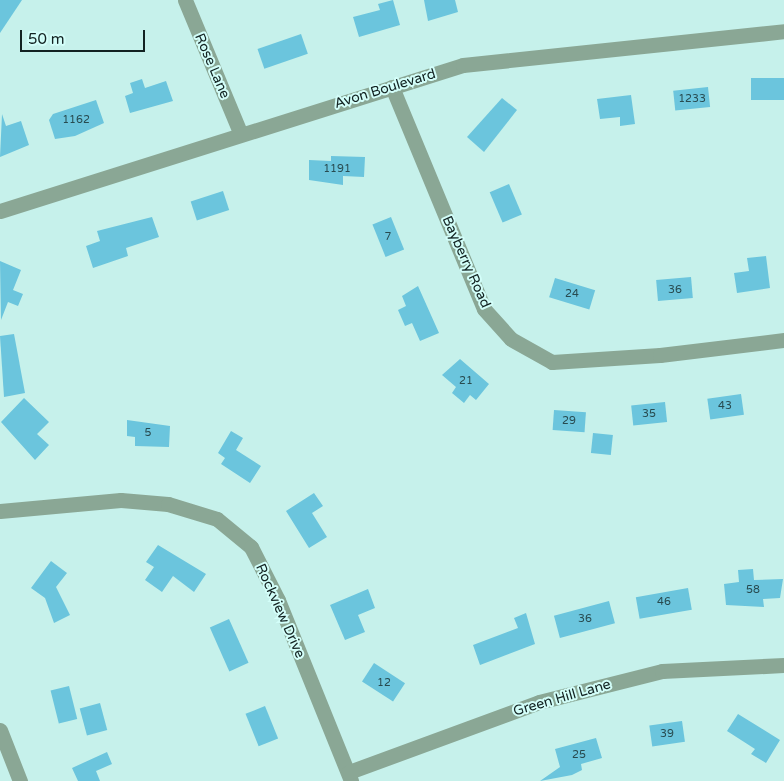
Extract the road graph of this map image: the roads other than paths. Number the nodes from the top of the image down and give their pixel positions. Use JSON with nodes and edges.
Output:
{"nodes":[{"id":1,"x":185,"y":0,"type":"edge"},
{"id":2,"x":784,"y":31,"type":"edge"},
{"id":3,"x":392,"y":87,"type":"junction"},
{"id":4,"x":240,"y":132,"type":"junction"},
{"id":5,"x":0,"y":211,"type":"edge"},
{"id":6,"x":784,"y":340,"type":"edge"},
{"id":7,"x":0,"y":511,"type":"edge"},
{"id":8,"x":784,"y":665,"type":"edge"},
{"id":9,"x":0,"y":736,"type":"edge"},
{"id":10,"x":350,"y":777,"type":"edge"},
{"id":11,"x":20,"y":781,"type":"edge"}],
"edges":[{"from":1,"to":4,"type":"street","name":"Rose Lane"},
{"from":2,"to":3,"type":"street","name":"Avon Boulevard"},
{"from":3,"to":4,"type":"street","name":"Avon Boulevard"},
{"from":3,"to":6,"type":"street","name":"Bayberry Road"},
{"from":4,"to":5,"type":"street","name":"Avon Boulevard"},
{"from":7,"to":10,"type":"street","name":"Rockview Drive"},
{"from":8,"to":10,"type":"street","name":"Green Hill Lane"},
{"from":9,"to":11,"type":"street"}]}
